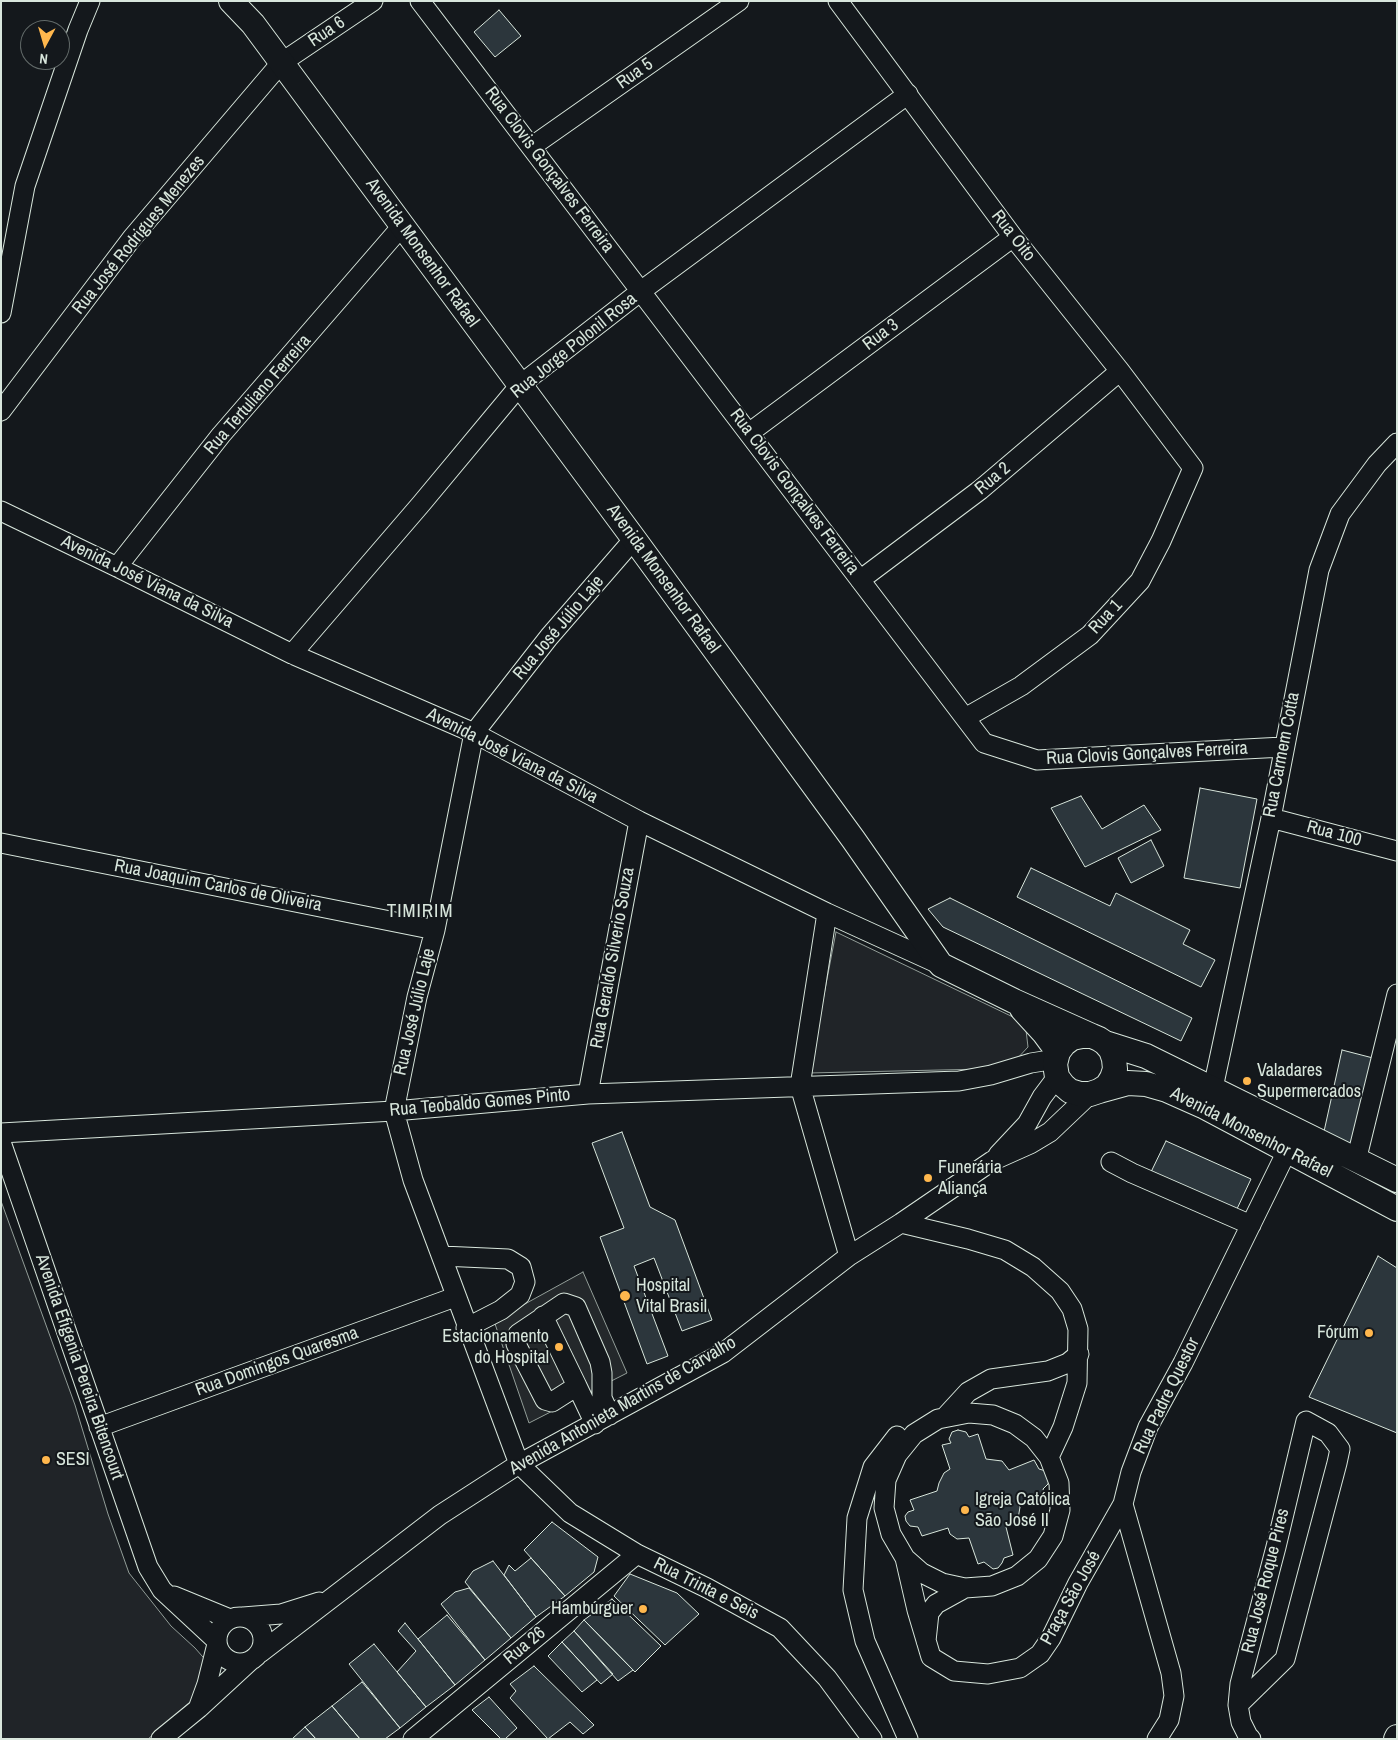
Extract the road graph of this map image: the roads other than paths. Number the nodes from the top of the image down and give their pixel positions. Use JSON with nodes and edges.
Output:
{"nodes":[{"id":1,"x":90,"y":1,"type":"edge"},
{"id":2,"x":231,"y":1,"type":"edge"},
{"id":3,"x":244,"y":1,"type":"edge"},
{"id":4,"x":374,"y":1,"type":"edge"},
{"id":5,"x":420,"y":1,"type":"edge"},
{"id":6,"x":739,"y":1,"type":"edge"},
{"id":7,"x":838,"y":1,"type":"edge"},
{"id":8,"x":253,"y":24,"type":"junction"},
{"id":9,"x":281,"y":63,"type":"junction"},
{"id":10,"x":908,"y":94,"type":"junction"},
{"id":11,"x":531,"y":147,"type":"junction"},
{"id":12,"x":402,"y":226,"type":"junction"},
{"id":13,"x":1013,"y":237,"type":"junction"},
{"id":14,"x":641,"y":291,"type":"junction"},
{"id":15,"x":1,"y":313,"type":"edge"},
{"id":16,"x":1120,"y":371,"type":"junction"},
{"id":17,"x":520,"y":386,"type":"junction"},
{"id":18,"x":1,"y":411,"type":"edge"},
{"id":19,"x":749,"y":433,"type":"junction"},
{"id":20,"x":1397,"y":443,"type":"edge"},
{"id":21,"x":1193,"y":468,"type":"joint"},
{"id":22,"x":1,"y":511,"type":"edge"},
{"id":23,"x":634,"y":539,"type":"junction"},
{"id":24,"x":117,"y":566,"type":"junction"},
{"id":25,"x":860,"y":580,"type":"junction"},
{"id":26,"x":292,"y":654,"type":"junction"},
{"id":27,"x":965,"y":718,"type":"junction"},
{"id":28,"x":474,"y":733,"type":"junction"},
{"id":29,"x":1283,"y":747,"type":"junction"},
{"id":30,"x":1270,"y":818,"type":"junction"},
{"id":31,"x":638,"y":821,"type":"junction"},
{"id":32,"x":1,"y":843,"type":"edge"},
{"id":33,"x":1397,"y":851,"type":"edge"},
{"id":34,"x":827,"y":913,"type":"junction"},
{"id":35,"x":434,"y":930,"type":"junction"},
{"id":36,"x":941,"y":965,"type":"junction"},
{"id":37,"x":1397,"y":994,"type":"edge"},
{"id":38,"x":1014,"y":1001,"type":"junction"},
{"id":39,"x":1098,"y":1040,"type":"junction"},
{"id":40,"x":1057,"y":1062,"type":"junction"},
{"id":41,"x":800,"y":1086,"type":"junction"},
{"id":42,"x":1213,"y":1088,"type":"junction"},
{"id":43,"x":1094,"y":1093,"type":"junction"},
{"id":44,"x":588,"y":1094,"type":"junction"},
{"id":45,"x":394,"y":1111,"type":"junction"},
{"id":46,"x":1,"y":1133,"type":"edge"},
{"id":47,"x":1,"y":1142,"type":"edge"},
{"id":48,"x":1287,"y":1151,"type":"junction"},
{"id":49,"x":1356,"y":1161,"type":"junction"},
{"id":50,"x":992,"y":1162,"type":"junction"},
{"id":51,"x":1111,"y":1162,"type":"dead end"},
{"id":52,"x":1397,"y":1180,"type":"edge"},
{"id":53,"x":1397,"y":1209,"type":"edge"},
{"id":54,"x":901,"y":1224,"type":"junction"},
{"id":55,"x":1251,"y":1225,"type":"junction"},
{"id":56,"x":442,"y":1256,"type":"junction"},
{"id":57,"x":849,"y":1256,"type":"junction"},
{"id":58,"x":455,"y":1297,"type":"junction"},
{"id":59,"x":543,"y":1316,"type":"junction"},
{"id":60,"x":466,"y":1328,"type":"junction"},
{"id":61,"x":1079,"y":1354,"type":"junction"},
{"id":62,"x":577,"y":1386,"type":"junction"},
{"id":63,"x":941,"y":1418,"type":"junction"},
{"id":64,"x":602,"y":1420,"type":"junction"},
{"id":65,"x":100,"y":1427,"type":"junction"},
{"id":66,"x":1049,"y":1457,"type":"junction"},
{"id":67,"x":518,"y":1464,"type":"junction"},
{"id":68,"x":1123,"y":1504,"type":"junction"},
{"id":69,"x":637,"y":1554,"type":"junction"},
{"id":70,"x":905,"y":1558,"type":"junction"},
{"id":71,"x":965,"y":1588,"type":"junction"},
{"id":72,"x":162,"y":1590,"type":"junction"},
{"id":73,"x":330,"y":1599,"type":"junction"},
{"id":74,"x":235,"y":1618,"type":"junction"},
{"id":75,"x":217,"y":1642,"type":"junction"},
{"id":76,"x":926,"y":1642,"type":"junction"},
{"id":77,"x":255,"y":1657,"type":"junction"},
{"id":78,"x":1238,"y":1705,"type":"junction"},
{"id":79,"x":199,"y":1708,"type":"junction"},
{"id":80,"x":161,"y":1739,"type":"edge"},
{"id":81,"x":413,"y":1739,"type":"edge"},
{"id":82,"x":872,"y":1739,"type":"edge"},
{"id":83,"x":908,"y":1739,"type":"edge"},
{"id":84,"x":1157,"y":1739,"type":"edge"},
{"id":85,"x":1251,"y":1739,"type":"edge"}],
"edges":[{"from":1,"to":15,"type":"street"},
{"from":2,"to":8,"type":"main road"},
{"from":3,"to":8,"type":"main road"},
{"from":4,"to":9,"type":"street","name":"Rua 6"},
{"from":5,"to":11,"type":"street","name":"Rua Clovis Gonçalves Ferreira"},
{"from":6,"to":11,"type":"street","name":"Rua 5"},
{"from":7,"to":10,"type":"street","name":"Rua Oito"},
{"from":8,"to":9,"type":"main road","name":"Avenida Monsenhor Rafael"},
{"from":9,"to":12,"type":"main road","name":"Avenida Monsenhor Rafael"},
{"from":9,"to":18,"type":"street","name":"Rua José Rodrigues Menezes"},
{"from":10,"to":13,"type":"street","name":"Rua Oito"},
{"from":10,"to":14,"type":"street","name":"Rua Jorge Polonil Rosa"},
{"from":11,"to":14,"type":"street","name":"Rua Clovis Gonçalves Ferreira"},
{"from":12,"to":17,"type":"main road","name":"Avenida Monsenhor Rafael"},
{"from":12,"to":24,"type":"street","name":"Rua Tertuliano Ferreira"},
{"from":13,"to":16,"type":"street","name":"Rua Oito"},
{"from":13,"to":19,"type":"street","name":"Rua 3"},
{"from":14,"to":17,"type":"street","name":"Rua Jorge Polonil Rosa"},
{"from":14,"to":19,"type":"street","name":"Rua Clovis Gonçalves Ferreira"},
{"from":16,"to":21,"type":"street","name":"Rua Oito"},
{"from":16,"to":25,"type":"street","name":"Rua 2"},
{"from":17,"to":23,"type":"main road","name":"Avenida Monsenhor Rafael"},
{"from":17,"to":26,"type":"street","name":"Rua Jorge Polonil Rosa"},
{"from":19,"to":25,"type":"street","name":"Rua Clovis Gonçalves Ferreira"},
{"from":20,"to":29,"type":"street","name":"Rua Carmem Cotta"},
{"from":21,"to":27,"type":"street","name":"Rua 1"},
{"from":22,"to":24,"type":"street","name":"Avenida José Viana da Silva"},
{"from":23,"to":28,"type":"street","name":"Rua José Júlio Laje"},
{"from":23,"to":36,"type":"main road","name":"Avenida Monsenhor Rafael"},
{"from":24,"to":26,"type":"street","name":"Avenida José Viana da Silva"},
{"from":25,"to":27,"type":"street","name":"Rua Clovis Gonçalves Ferreira"},
{"from":26,"to":28,"type":"street","name":"Avenida José Viana da Silva"},
{"from":27,"to":29,"type":"street","name":"Rua Clovis Gonçalves Ferreira"},
{"from":28,"to":31,"type":"street","name":"Avenida José Viana da Silva"},
{"from":28,"to":35,"type":"street","name":"Rua José Júlio Laje"},
{"from":29,"to":30,"type":"street","name":"Rua Carmem Cotta"},
{"from":30,"to":33,"type":"street","name":"Rua 100"},
{"from":30,"to":42,"type":"street","name":"Rua Carmem Cotta"},
{"from":31,"to":34,"type":"street","name":"Avenida José Viana da Silva"},
{"from":31,"to":44,"type":"street","name":"Rua Geraldo Silverio Souza"},
{"from":32,"to":35,"type":"street","name":"Rua Joaquim Carlos de Oliveira"},
{"from":34,"to":36,"type":"street","name":"Avenida José Viana da Silva"},
{"from":34,"to":41,"type":"street"},
{"from":35,"to":45,"type":"street","name":"Rua José Júlio Laje"},
{"from":36,"to":38,"type":"main road","name":"Avenida Monsenhor Rafael"},
{"from":37,"to":49,"type":"street"},
{"from":38,"to":39,"type":"main road","name":"Avenida Monsenhor Rafael"},
{"from":38,"to":40,"type":"main road"},
{"from":39,"to":40,"type":"main road"},
{"from":39,"to":42,"type":"main road","name":"Avenida Monsenhor Rafael"},
{"from":39,"to":43,"type":"main road"},
{"from":40,"to":41,"type":"street","name":"Rua Teobaldo Gomes Pinto"},
{"from":40,"to":43,"type":"main road"},
{"from":40,"to":50,"type":"street"},
{"from":41,"to":44,"type":"street","name":"Rua Teobaldo Gomes Pinto"},
{"from":41,"to":57,"type":"street"},
{"from":42,"to":49,"type":"main road","name":"Avenida Monsenhor Rafael"},
{"from":43,"to":48,"type":"main road","name":"Avenida Monsenhor Rafael"},
{"from":43,"to":50,"type":"street","name":"Avenida Antonieta Martins de Carvalho"},
{"from":44,"to":45,"type":"street","name":"Rua Teobaldo Gomes Pinto"},
{"from":45,"to":46,"type":"street","name":"Rua Teobaldo Gomes Pinto"},
{"from":45,"to":56,"type":"street","name":"Rua José Júlio Laje"},
{"from":47,"to":65,"type":"street","name":"Avenida Efigenia Pereira Bitencourt"},
{"from":48,"to":53,"type":"main road","name":"Avenida Monsenhor Rafael"},
{"from":48,"to":55,"type":"street","name":"Rua Padre Questor"},
{"from":49,"to":52,"type":"main road","name":"Avenida Monsenhor Rafael"},
{"from":50,"to":54,"type":"street","name":"Avenida Antonieta Martins de Carvalho"},
{"from":51,"to":55,"type":"street"},
{"from":54,"to":57,"type":"street","name":"Avenida Antonieta Martins de Carvalho"},
{"from":54,"to":61,"type":"street"},
{"from":55,"to":68,"type":"street","name":"Rua Padre Questor"},
{"from":56,"to":58,"type":"street","name":"Rua José Júlio Laje"},
{"from":56,"to":60,"type":"street"},
{"from":57,"to":64,"type":"street","name":"Avenida Antonieta Martins de Carvalho"},
{"from":58,"to":60,"type":"street","name":"Rua José Júlio Laje"},
{"from":58,"to":65,"type":"street","name":"Rua Domingos Quaresma"},
{"from":59,"to":62,"type":"street"},
{"from":59,"to":62,"type":"street"},
{"from":59,"to":64,"type":"street"},
{"from":60,"to":67,"type":"street","name":"Rua José Júlio Laje"},
{"from":61,"to":63,"type":"street","name":"Praça São José"},
{"from":61,"to":66,"type":"street"},
{"from":62,"to":64,"type":"street"},
{"from":63,"to":66,"type":"street","name":"Praça São José"},
{"from":63,"to":70,"type":"street","name":"Praça São José"},
{"from":63,"to":83,"type":"street","name":"Praça São José"},
{"from":64,"to":67,"type":"street","name":"Avenida Antonieta Martins de Carvalho"},
{"from":65,"to":72,"type":"street","name":"Avenida Efigenia Pereira Bitencourt"},
{"from":66,"to":71,"type":"street","name":"Praça São José"},
{"from":67,"to":69,"type":"street","name":"Rua Trinta e Seis"},
{"from":67,"to":73,"type":"street","name":"Avenida Antonieta Martins de Carvalho"},
{"from":68,"to":76,"type":"street","name":"Praça São José"},
{"from":68,"to":84,"type":"street","name":"Rua Padre Questor"},
{"from":69,"to":81,"type":"street","name":"Rua 26"},
{"from":69,"to":82,"type":"street","name":"Rua Trinta e Seis"},
{"from":70,"to":71,"type":"street","name":"Praça São José"},
{"from":70,"to":76,"type":"street","name":"Praça São José"},
{"from":71,"to":76,"type":"street","name":"Praça São José"},
{"from":72,"to":74,"type":"street"},
{"from":72,"to":75,"type":"street","name":"Avenida Efigenia Pereira Bitencourt"},
{"from":73,"to":74,"type":"street","name":"Avenida Antonieta Martins de Carvalho"},
{"from":73,"to":77,"type":"street","name":"Avenida Antonieta Martins de Carvalho"},
{"from":74,"to":75,"type":"street"},
{"from":74,"to":77,"type":"street"},
{"from":75,"to":77,"type":"street"},
{"from":75,"to":79,"type":"street"},
{"from":77,"to":79,"type":"street","name":"Avenida Antonieta Martins de Carvalho"},
{"from":78,"to":78,"type":"street","name":"Rua José Roque Pires"},
{"from":78,"to":85,"type":"street","name":"Rua José Roque Pires"},
{"from":79,"to":80,"type":"street","name":"Avenida Antonieta Martins de Carvalho"}]}
